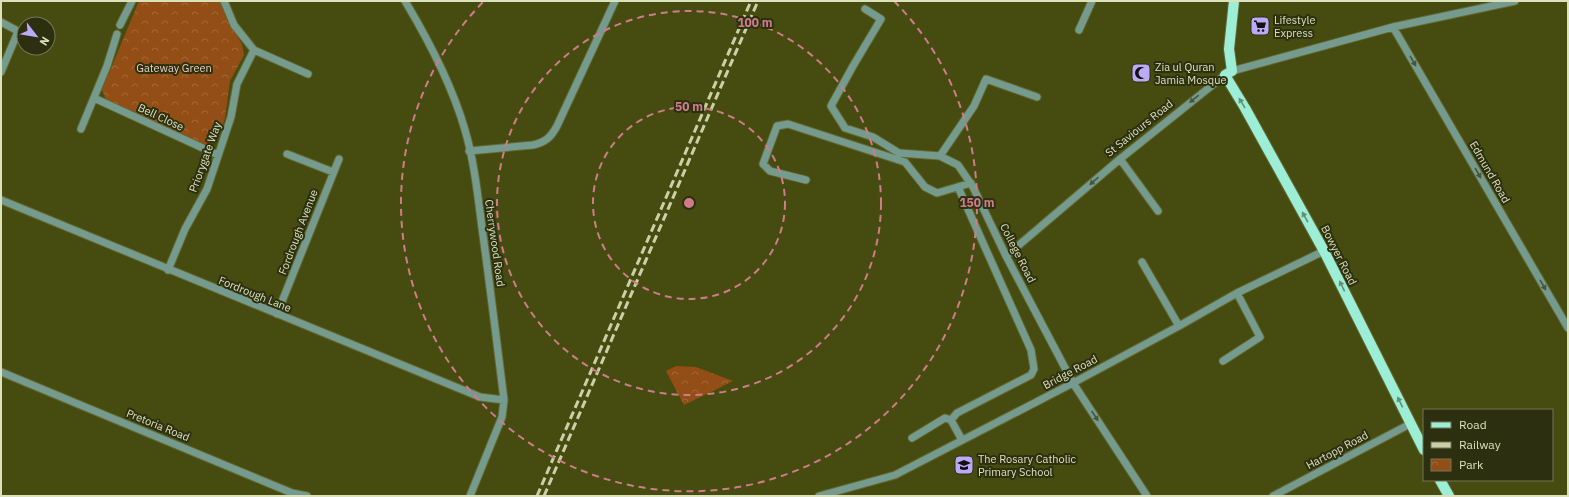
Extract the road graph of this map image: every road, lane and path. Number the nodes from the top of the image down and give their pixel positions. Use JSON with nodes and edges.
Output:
{"nodes":[{"id":1,"x":132,"y":1,"type":"edge"},
{"id":2,"x":224,"y":1,"type":"edge"},
{"id":3,"x":405,"y":1,"type":"edge"},
{"id":4,"x":615,"y":1,"type":"edge"},
{"id":5,"x":1092,"y":1,"type":"edge"},
{"id":6,"x":1234,"y":1,"type":"edge"},
{"id":7,"x":1515,"y":1,"type":"edge"},
{"id":8,"x":865,"y":9,"type":"dead end"},
{"id":9,"x":1,"y":22,"type":"edge"},
{"id":10,"x":120,"y":25,"type":"dead end"},
{"id":11,"x":1393,"y":27,"type":"junction"},
{"id":12,"x":1078,"y":30,"type":"dead end"},
{"id":13,"x":117,"y":34,"type":"dead end"},
{"id":14,"x":254,"y":50,"type":"junction"},
{"id":15,"x":1,"y":72,"type":"edge"},
{"id":16,"x":1228,"y":73,"type":"junction"},
{"id":17,"x":308,"y":74,"type":"dead end"},
{"id":18,"x":1037,"y":97,"type":"dead end"},
{"id":19,"x":94,"y":98,"type":"junction"},
{"id":20,"x":81,"y":129,"type":"dead end"},
{"id":21,"x":469,"y":150,"type":"junction"},
{"id":22,"x":287,"y":154,"type":"dead end"},
{"id":23,"x":218,"y":155,"type":"junction"},
{"id":24,"x":940,"y":156,"type":"junction"},
{"id":25,"x":339,"y":159,"type":"dead end"},
{"id":26,"x":1120,"y":159,"type":"junction"},
{"id":27,"x":333,"y":172,"type":"junction"},
{"id":28,"x":806,"y":180,"type":"dead end"},
{"id":29,"x":971,"y":183,"type":"junction"},
{"id":30,"x":958,"y":187,"type":"junction"},
{"id":31,"x":1,"y":200,"type":"edge"},
{"id":32,"x":1158,"y":211,"type":"dead end"},
{"id":33,"x":1324,"y":251,"type":"junction"},
{"id":34,"x":1006,"y":256,"type":"junction"},
{"id":35,"x":1142,"y":262,"type":"dead end"},
{"id":36,"x":168,"y":270,"type":"junction"},
{"id":37,"x":1237,"y":293,"type":"junction"},
{"id":38,"x":277,"y":314,"type":"junction"},
{"id":39,"x":1179,"y":326,"type":"junction"},
{"id":40,"x":1568,"y":328,"type":"edge"},
{"id":41,"x":1223,"y":361,"type":"dead end"},
{"id":42,"x":1,"y":372,"type":"edge"},
{"id":43,"x":1073,"y":383,"type":"junction"},
{"id":44,"x":504,"y":400,"type":"junction"},
{"id":45,"x":951,"y":420,"type":"junction"},
{"id":46,"x":1410,"y":424,"type":"junction"},
{"id":47,"x":912,"y":438,"type":"dead end"},
{"id":48,"x":962,"y":440,"type":"junction"},
{"id":49,"x":1423,"y":448,"type":"edge"},
{"id":50,"x":1441,"y":481,"type":"edge"},
{"id":51,"x":307,"y":496,"type":"edge"},
{"id":52,"x":470,"y":496,"type":"edge"},
{"id":53,"x":819,"y":496,"type":"edge"},
{"id":54,"x":1147,"y":496,"type":"edge"},
{"id":55,"x":1273,"y":496,"type":"edge"},
{"id":56,"x":1449,"y":496,"type":"edge"}],
"edges":[{"from":1,"to":10,"type":"street"},
{"from":2,"to":14,"type":"street"},
{"from":3,"to":21,"type":"street","name":"Cherrywood Road"},
{"from":4,"to":21,"type":"street"},
{"from":5,"to":12,"type":"street"},
{"from":6,"to":16,"type":"main road"},
{"from":7,"to":11,"type":"street","name":"St Saviours Road"},
{"from":8,"to":24,"type":"street","name":"College Road"},
{"from":9,"to":15,"type":"street"},
{"from":11,"to":16,"type":"street","name":"St Saviours Road"},
{"from":11,"to":40,"type":"street","name":"Edmund Road","one_way":true},
{"from":13,"to":19,"type":"street"},
{"from":14,"to":17,"type":"street"},
{"from":14,"to":23,"type":"street","name":"Priorygate Way"},
{"from":16,"to":26,"type":"street","name":"St Saviours Road","one_way":true},
{"from":33,"to":16,"type":"main road","name":"Bowyer Road","one_way":true},
{"from":18,"to":24,"type":"street"},
{"from":19,"to":20,"type":"street"},
{"from":19,"to":23,"type":"street","name":"Bell Close"},
{"from":21,"to":44,"type":"street","name":"Cherrywood Road"},
{"from":22,"to":27,"type":"street"},
{"from":23,"to":36,"type":"street","name":"Priorygate Way"},
{"from":24,"to":29,"type":"street","name":"College Road"},
{"from":25,"to":27,"type":"street","name":"Fordrough Avenue"},
{"from":26,"to":32,"type":"street"},
{"from":26,"to":34,"type":"street","name":"St Saviours Road","one_way":true},
{"from":27,"to":38,"type":"street","name":"Fordrough Avenue"},
{"from":28,"to":30,"type":"street"},
{"from":29,"to":30,"type":"street"},
{"from":29,"to":34,"type":"street","name":"College Road"},
{"from":30,"to":45,"type":"street"},
{"from":31,"to":36,"type":"street","name":"Fordrough Lane"},
{"from":33,"to":37,"type":"street","name":"Bridge Road"},
{"from":46,"to":33,"type":"main road","name":"Bowyer Road","one_way":true},
{"from":34,"to":43,"type":"street","name":"College Road"},
{"from":35,"to":39,"type":"street"},
{"from":36,"to":38,"type":"street","name":"Fordrough Lane"},
{"from":37,"to":39,"type":"street","name":"Bridge Road"},
{"from":37,"to":41,"type":"street"},
{"from":38,"to":44,"type":"street","name":"Fordrough Lane"},
{"from":39,"to":43,"type":"street","name":"Bridge Road"},
{"from":42,"to":51,"type":"street","name":"Pretoria Road"},
{"from":43,"to":48,"type":"street","name":"Bridge Road"},
{"from":43,"to":54,"type":"street","name":"College Road","one_way":true},
{"from":44,"to":52,"type":"street","name":"Cherrywood Road"},
{"from":45,"to":47,"type":"street"},
{"from":45,"to":48,"type":"street"},
{"from":46,"to":49,"type":"main road","name":"Bowyer Road"},
{"from":46,"to":55,"type":"street","name":"Hartopp Road"},
{"from":48,"to":53,"type":"street","name":"Bridge Road"},
{"from":50,"to":56,"type":"main road"}]}
